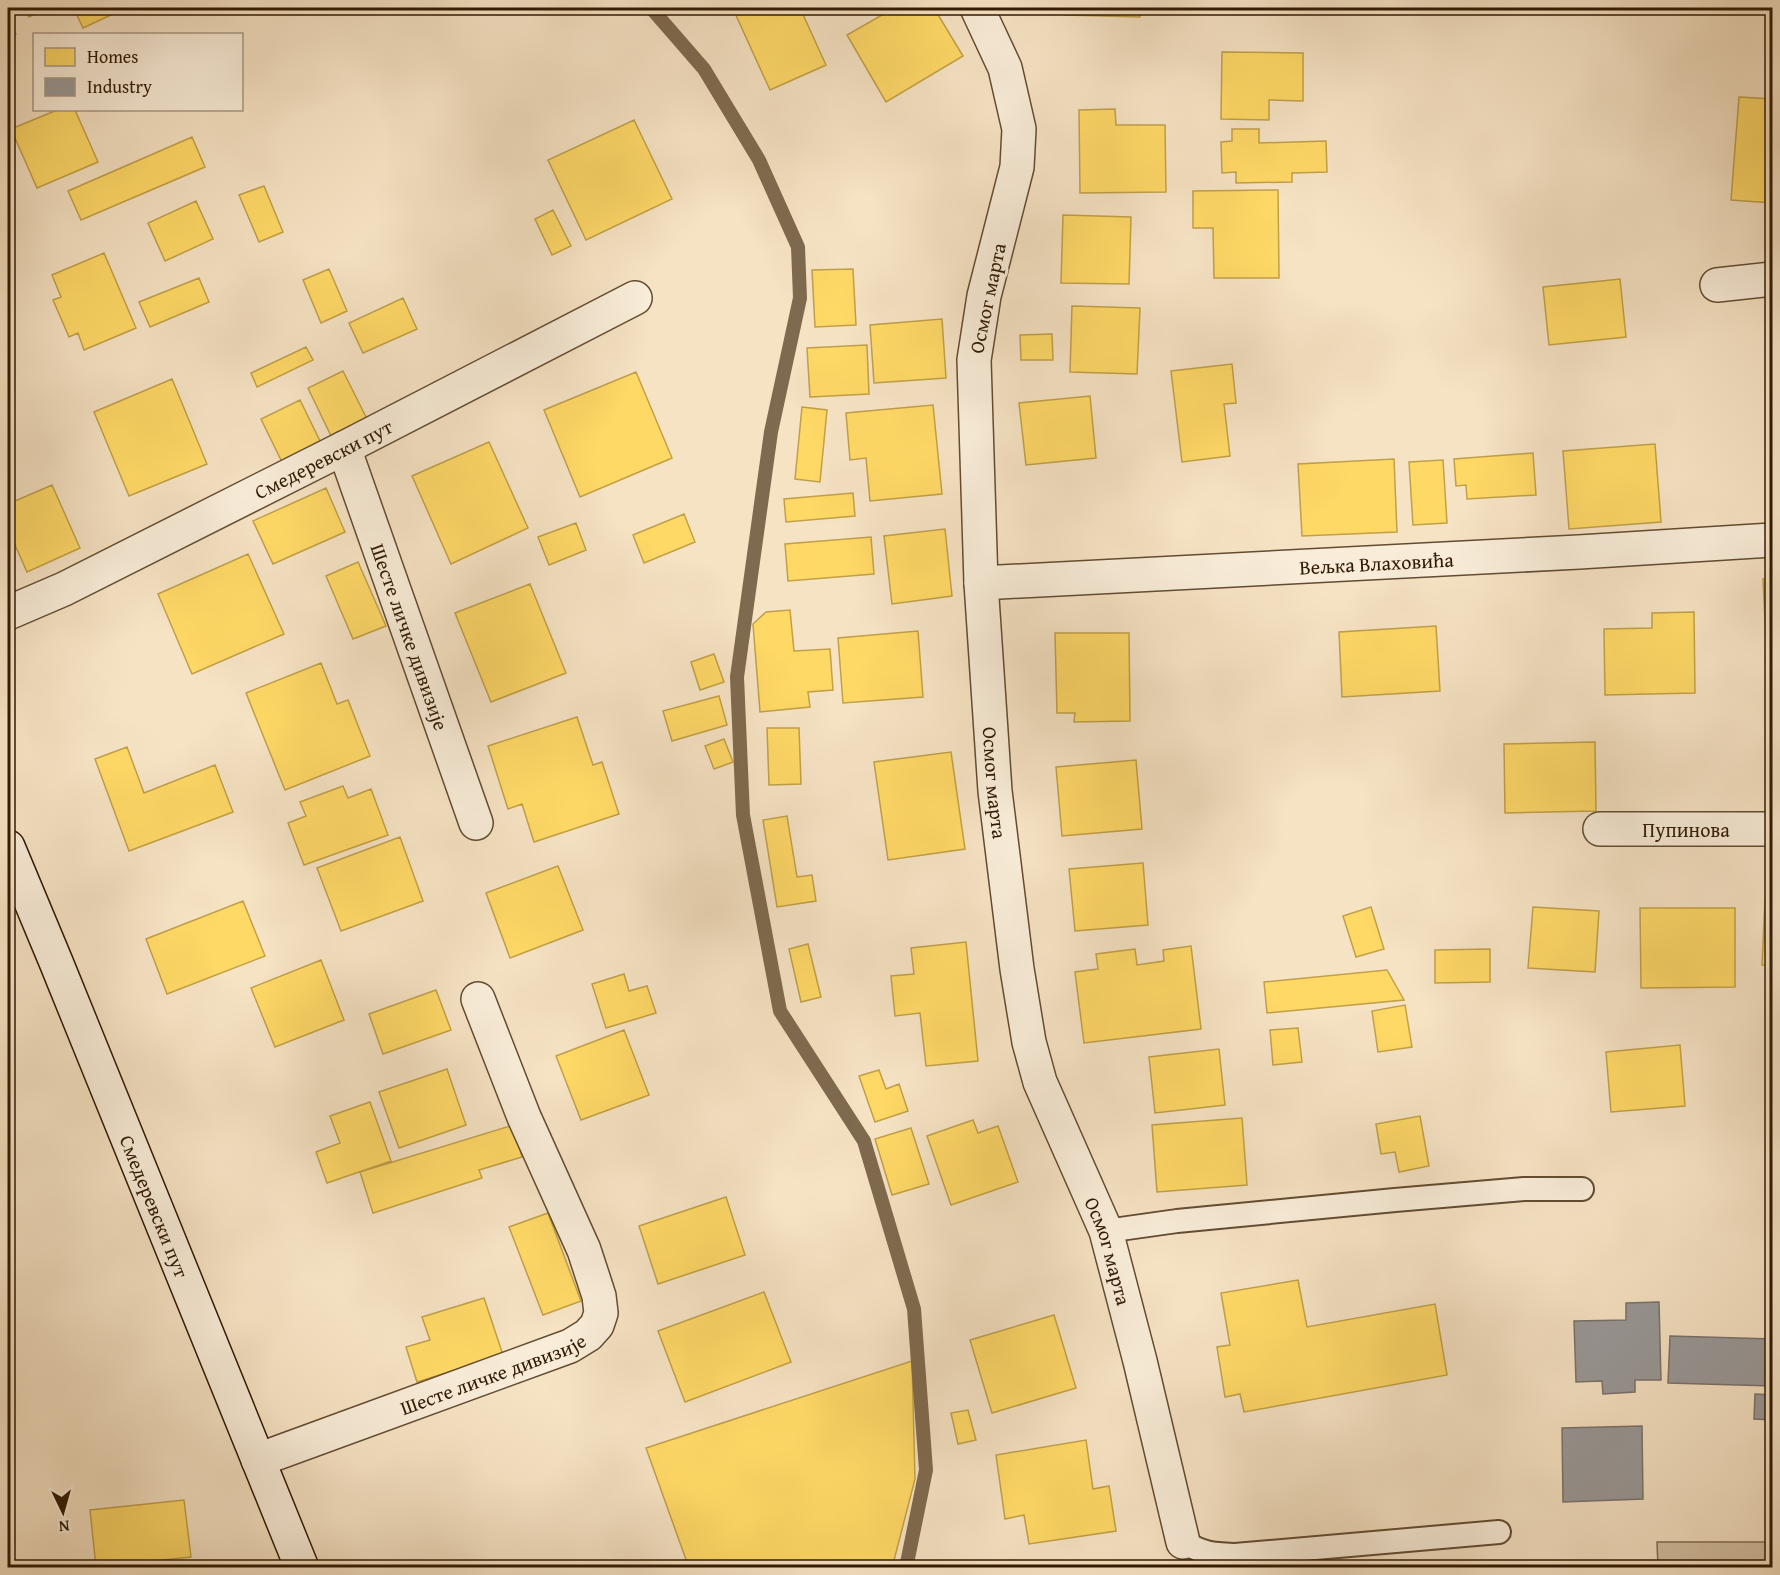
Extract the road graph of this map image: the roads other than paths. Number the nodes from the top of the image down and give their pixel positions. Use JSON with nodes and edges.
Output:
{"nodes":[{"id":1,"x":977,"y":8,"type":"edge"},
{"id":2,"x":1773,"y":279,"type":"edge"},
{"id":3,"x":1717,"y":285,"type":"dead end"},
{"id":4,"x":635,"y":298,"type":"dead end"},
{"id":5,"x":344,"y":448,"type":"junction"},
{"id":6,"x":1773,"y":540,"type":"edge"},
{"id":7,"x":981,"y":583,"type":"junction"},
{"id":8,"x":8,"y":613,"type":"edge"},
{"id":9,"x":476,"y":823,"type":"dead end"},
{"id":10,"x":1600,"y":829,"type":"dead end"},
{"id":11,"x":1773,"y":829,"type":"edge"},
{"id":12,"x":8,"y":847,"type":"edge"},
{"id":13,"x":478,"y":999,"type":"dead end"},
{"id":14,"x":1582,"y":1189,"type":"dead end"},
{"id":15,"x":1106,"y":1231,"type":"junction"},
{"id":16,"x":258,"y":1461,"type":"junction"},
{"id":17,"x":1499,"y":1532,"type":"dead end"},
{"id":18,"x":1184,"y":1542,"type":"joint"},
{"id":19,"x":302,"y":1568,"type":"edge"}],
"edges":[{"from":1,"to":7,"type":"street","name":"Осмог марта"},
{"from":2,"to":3,"type":"street"},
{"from":4,"to":5,"type":"street","name":"Смедеревски пут"},
{"from":5,"to":8,"type":"street","name":"Смедеревски пут"},
{"from":5,"to":9,"type":"street","name":"Шесте личке дивизије"},
{"from":6,"to":7,"type":"street","name":"Вељка Влаховића"},
{"from":7,"to":15,"type":"street","name":"Осмог марта"},
{"from":10,"to":11,"type":"street","name":"Пупинова"},
{"from":12,"to":16,"type":"street","name":"Смедеревски пут"},
{"from":13,"to":16,"type":"street","name":"Шесте личке дивизије"},
{"from":14,"to":15,"type":"lane"},
{"from":15,"to":18,"type":"street","name":"Осмог марта"},
{"from":16,"to":19,"type":"street","name":"Смедеревски пут"},
{"from":17,"to":18,"type":"lane"}]}
